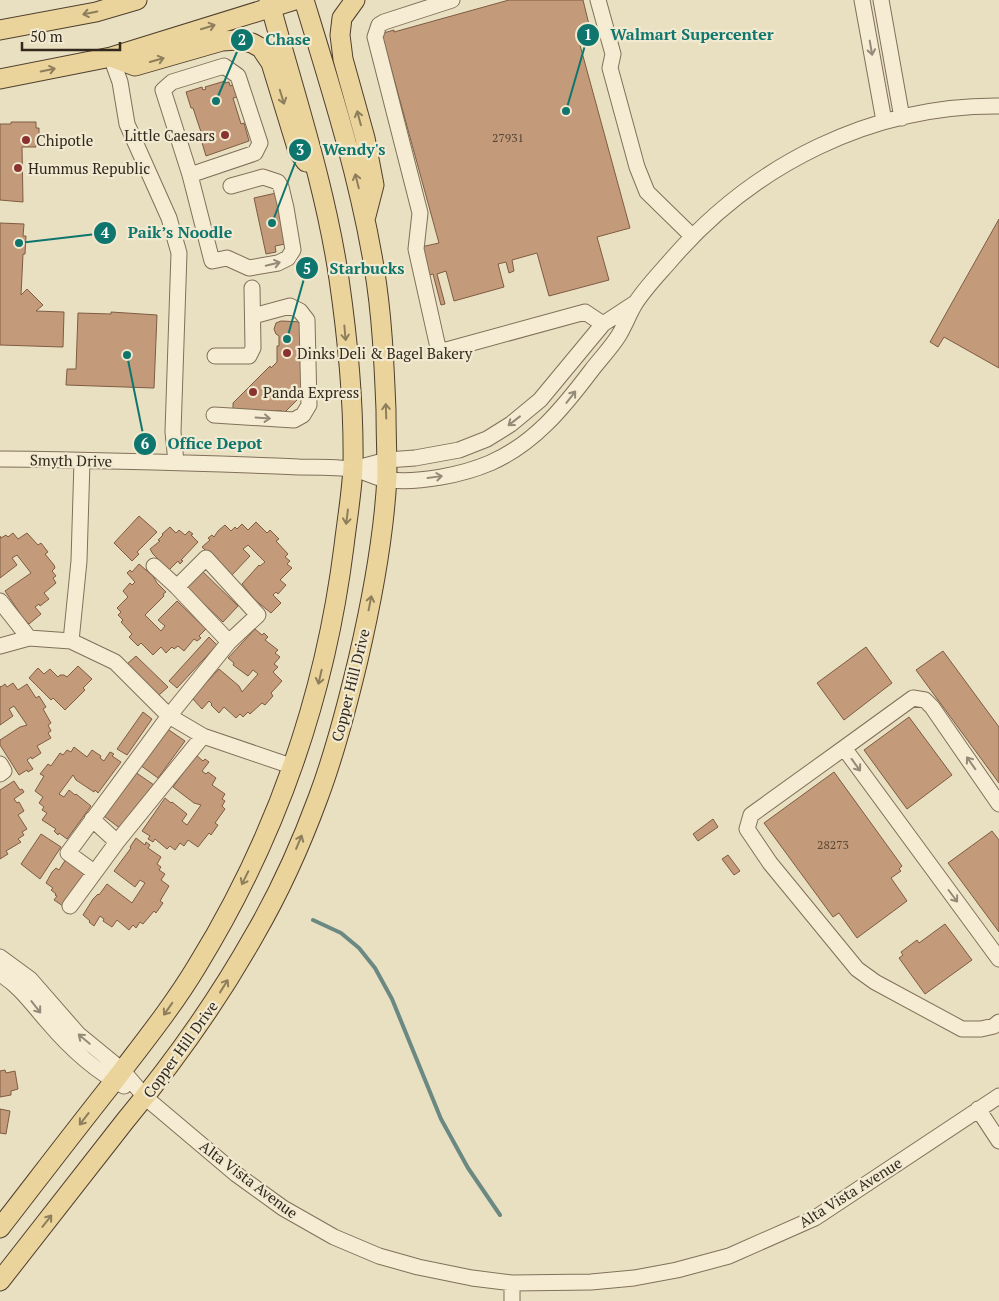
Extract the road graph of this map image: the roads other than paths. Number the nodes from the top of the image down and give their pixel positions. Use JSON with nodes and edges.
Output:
{"nodes":[{"id":1,"x":137,"y":0,"type":"edge"},
{"id":2,"x":295,"y":0,"type":"edge"},
{"id":3,"x":304,"y":0,"type":"edge"},
{"id":4,"x":355,"y":0,"type":"edge"},
{"id":5,"x":452,"y":0,"type":"edge"},
{"id":6,"x":598,"y":0,"type":"edge"},
{"id":7,"x":862,"y":0,"type":"edge"},
{"id":8,"x":881,"y":1,"type":"edge"},
{"id":9,"x":116,"y":4,"type":"edge"},
{"id":10,"x":270,"y":4,"type":"edge"},
{"id":11,"x":0,"y":30,"type":"edge"},
{"id":12,"x":111,"y":57,"type":"junction"},
{"id":13,"x":0,"y":79,"type":"edge"},
{"id":14,"x":999,"y":106,"type":"edge"},
{"id":15,"x":902,"y":118,"type":"junction"},
{"id":16,"x":884,"y":121,"type":"junction"},
{"id":17,"x":190,"y":175,"type":"junction"},
{"id":18,"x":320,"y":181,"type":"junction"},
{"id":19,"x":231,"y":186,"type":"dead end"},
{"id":20,"x":365,"y":217,"type":"junction"},
{"id":21,"x":692,"y":236,"type":"junction"},
{"id":22,"x":252,"y":288,"type":"dead end"},
{"id":23,"x":636,"y":302,"type":"junction"},
{"id":24,"x":253,"y":316,"type":"junction"},
{"id":25,"x":603,"y":324,"type":"junction"},
{"id":26,"x":215,"y":356,"type":"dead end"},
{"id":27,"x":214,"y":415,"type":"dead end"},
{"id":28,"x":0,"y":459,"type":"edge"},
{"id":29,"x":387,"y":460,"type":"junction"},
{"id":30,"x":82,"y":461,"type":"junction"},
{"id":31,"x":176,"y":462,"type":"junction"},
{"id":32,"x":353,"y":469,"type":"junction"},
{"id":33,"x":386,"y":480,"type":"junction"},
{"id":34,"x":154,"y":566,"type":"dead end"},
{"id":35,"x":177,"y":587,"type":"junction"},
{"id":36,"x":0,"y":601,"type":"edge"},
{"id":37,"x":29,"y":638,"type":"junction"},
{"id":38,"x":71,"y":641,"type":"junction"},
{"id":39,"x":229,"y":642,"type":"junction"},
{"id":40,"x":0,"y":646,"type":"edge"},
{"id":41,"x":169,"y":716,"type":"junction"},
{"id":42,"x":203,"y":736,"type":"junction"},
{"id":43,"x":844,"y":748,"type":"junction"},
{"id":44,"x":0,"y":764,"type":"edge"},
{"id":45,"x":294,"y":767,"type":"junction"},
{"id":46,"x":0,"y":774,"type":"edge"},
{"id":47,"x":999,"y":804,"type":"edge"},
{"id":48,"x":92,"y":819,"type":"junction"},
{"id":49,"x":117,"y":842,"type":"junction"},
{"id":50,"x":94,"y":872,"type":"junction"},
{"id":51,"x":70,"y":906,"type":"dead end"},
{"id":52,"x":0,"y":957,"type":"edge"},
{"id":53,"x":999,"y":959,"type":"edge"},
{"id":54,"x":0,"y":974,"type":"edge"},
{"id":55,"x":999,"y":1022,"type":"edge"},
{"id":56,"x":118,"y":1075,"type":"junction"},
{"id":57,"x":999,"y":1096,"type":"edge"},
{"id":58,"x":146,"y":1098,"type":"junction"},
{"id":59,"x":978,"y":1109,"type":"junction"},
{"id":60,"x":999,"y":1141,"type":"edge"},
{"id":61,"x":0,"y":1228,"type":"edge"},
{"id":62,"x":0,"y":1281,"type":"edge"},
{"id":63,"x":512,"y":1284,"type":"junction"},
{"id":64,"x":512,"y":1301,"type":"edge"}],
"edges":[{"from":1,"to":9,"type":"main road"},
{"from":2,"to":10,"type":"main road"},
{"from":20,"to":3,"type":"main road","name":"Copper Hill Drive","one_way":true},
{"from":20,"to":4,"type":"main road","one_way":true},
{"from":5,"to":25,"type":"street"},
{"from":6,"to":21,"type":"street"},
{"from":7,"to":16,"type":"street","one_way":true},
{"from":8,"to":15,"type":"street"},
{"from":9,"to":11,"type":"main road","one_way":true},
{"from":12,"to":10,"type":"main road","one_way":true},
{"from":10,"to":18,"type":"main road","name":"Copper Hill Drive"},
{"from":13,"to":12,"type":"main road","one_way":true},
{"from":12,"to":18,"type":"main road","one_way":true},
{"from":12,"to":31,"type":"street"},
{"from":14,"to":15,"type":"street"},
{"from":15,"to":16,"type":"street"},
{"from":16,"to":21,"type":"street"},
{"from":17,"to":17,"type":"street"},
{"from":17,"to":19,"type":"street","one_way":true},
{"from":18,"to":32,"type":"main road","name":"Copper Hill Drive","one_way":true},
{"from":29,"to":20,"type":"main road","name":"Copper Hill Drive","one_way":true},
{"from":21,"to":23,"type":"street"},
{"from":22,"to":24,"type":"street"},
{"from":23,"to":25,"type":"street"},
{"from":33,"to":23,"type":"street","one_way":true},
{"from":24,"to":26,"type":"street"},
{"from":27,"to":24,"type":"street","one_way":true},
{"from":25,"to":29,"type":"street","one_way":true},
{"from":28,"to":30,"type":"street","name":"Smyth Drive"},
{"from":29,"to":32,"type":"street"},
{"from":29,"to":33,"type":"main road","name":"Copper Hill Drive"},
{"from":30,"to":31,"type":"street","name":"Smyth Drive"},
{"from":30,"to":38,"type":"street"},
{"from":31,"to":32,"type":"street","name":"Smyth Drive"},
{"from":32,"to":33,"type":"street"},
{"from":32,"to":45,"type":"main road","name":"Copper Hill Drive","one_way":true},
{"from":58,"to":33,"type":"main road","name":"Copper Hill Drive","one_way":true},
{"from":34,"to":35,"type":"street"},
{"from":35,"to":39,"type":"street"},
{"from":35,"to":39,"type":"street"},
{"from":36,"to":37,"type":"street"},
{"from":37,"to":38,"type":"street"},
{"from":37,"to":40,"type":"street"},
{"from":38,"to":41,"type":"street"},
{"from":39,"to":41,"type":"street"},
{"from":41,"to":42,"type":"street"},
{"from":41,"to":48,"type":"street"},
{"from":42,"to":45,"type":"street"},
{"from":42,"to":49,"type":"street"},
{"from":47,"to":43,"type":"street","one_way":true},
{"from":43,"to":53,"type":"street","one_way":true},
{"from":43,"to":55,"type":"street"},
{"from":44,"to":46,"type":"street"},
{"from":45,"to":56,"type":"main road","name":"Copper Hill Drive","one_way":true},
{"from":48,"to":49,"type":"street"},
{"from":48,"to":50,"type":"street"},
{"from":49,"to":50,"type":"street"},
{"from":50,"to":51,"type":"street"},
{"from":56,"to":52,"type":"street","name":"Alta Vista Avenue","one_way":true},
{"from":54,"to":56,"type":"street","name":"Alta Vista Avenue","one_way":true},
{"from":56,"to":58,"type":"street","name":"Alta Vista Avenue"},
{"from":56,"to":61,"type":"main road","name":"Copper Hill Drive","one_way":true},
{"from":57,"to":59,"type":"street","name":"Alta Vista Avenue"},
{"from":62,"to":58,"type":"main road","name":"Copper Hill Drive","one_way":true},
{"from":58,"to":63,"type":"street","name":"Alta Vista Avenue"},
{"from":59,"to":60,"type":"street"},
{"from":59,"to":63,"type":"street","name":"Alta Vista Avenue"},
{"from":63,"to":64,"type":"street"}]}
